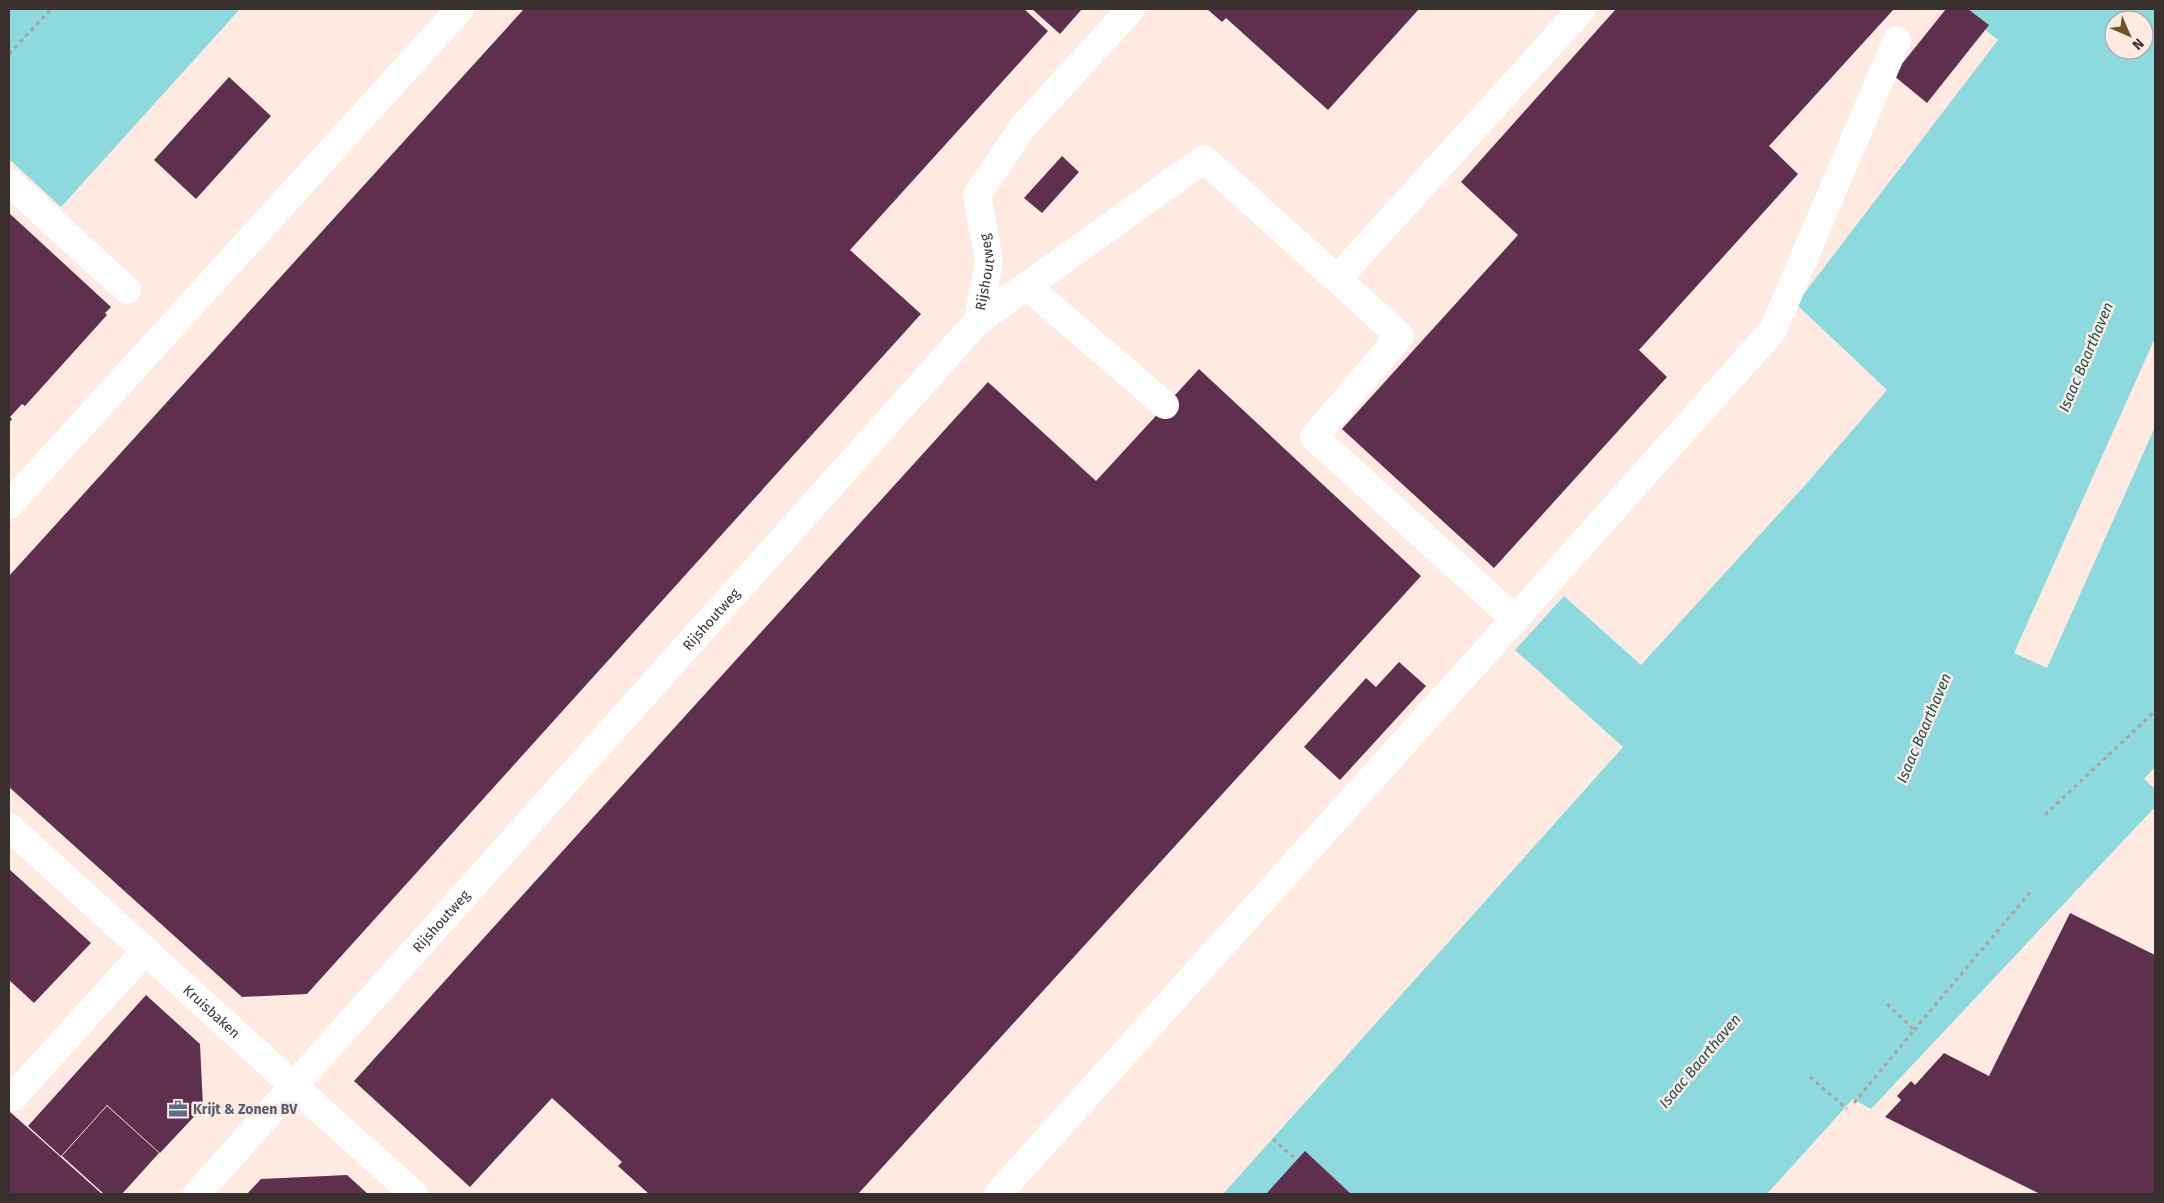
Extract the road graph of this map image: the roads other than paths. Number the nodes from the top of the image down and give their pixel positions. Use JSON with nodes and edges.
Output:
{"nodes":[{"id":1,"x":460,"y":9,"type":"edge"},
{"id":2,"x":1131,"y":9,"type":"edge"},
{"id":3,"x":1582,"y":9,"type":"edge"},
{"id":4,"x":1897,"y":40,"type":"dead end"},
{"id":5,"x":9,"y":182,"type":"edge"},
{"id":6,"x":1336,"y":279,"type":"junction"},
{"id":7,"x":1026,"y":286,"type":"junction"},
{"id":8,"x":127,"y":290,"type":"dead end"},
{"id":9,"x":978,"y":321,"type":"junction"},
{"id":10,"x":1165,"y":405,"type":"dead end"},
{"id":11,"x":9,"y":505,"type":"edge"},
{"id":12,"x":1515,"y":619,"type":"junction"},
{"id":13,"x":10,"y":831,"type":"edge"},
{"id":14,"x":146,"y":950,"type":"junction"},
{"id":15,"x":292,"y":1086,"type":"junction"},
{"id":16,"x":13,"y":1097,"type":"dead end"},
{"id":17,"x":197,"y":1194,"type":"edge"},
{"id":18,"x":414,"y":1194,"type":"edge"},
{"id":19,"x":998,"y":1194,"type":"edge"}],
"edges":[{"from":1,"to":11,"type":"street"},
{"from":2,"to":9,"type":"street","name":"Rijshoutweg"},
{"from":3,"to":6,"type":"street"},
{"from":4,"to":12,"type":"street"},
{"from":5,"to":8,"type":"street"},
{"from":6,"to":7,"type":"street"},
{"from":6,"to":12,"type":"street"},
{"from":7,"to":9,"type":"street"},
{"from":7,"to":10,"type":"street"},
{"from":9,"to":15,"type":"street","name":"Rijshoutweg"},
{"from":12,"to":19,"type":"street"},
{"from":13,"to":14,"type":"street","name":"Kruisbaken"},
{"from":14,"to":15,"type":"street","name":"Kruisbaken"},
{"from":14,"to":16,"type":"street"},
{"from":15,"to":17,"type":"street","name":"Rijshoutweg"},
{"from":15,"to":18,"type":"street","name":"Kruisbaken"}]}
